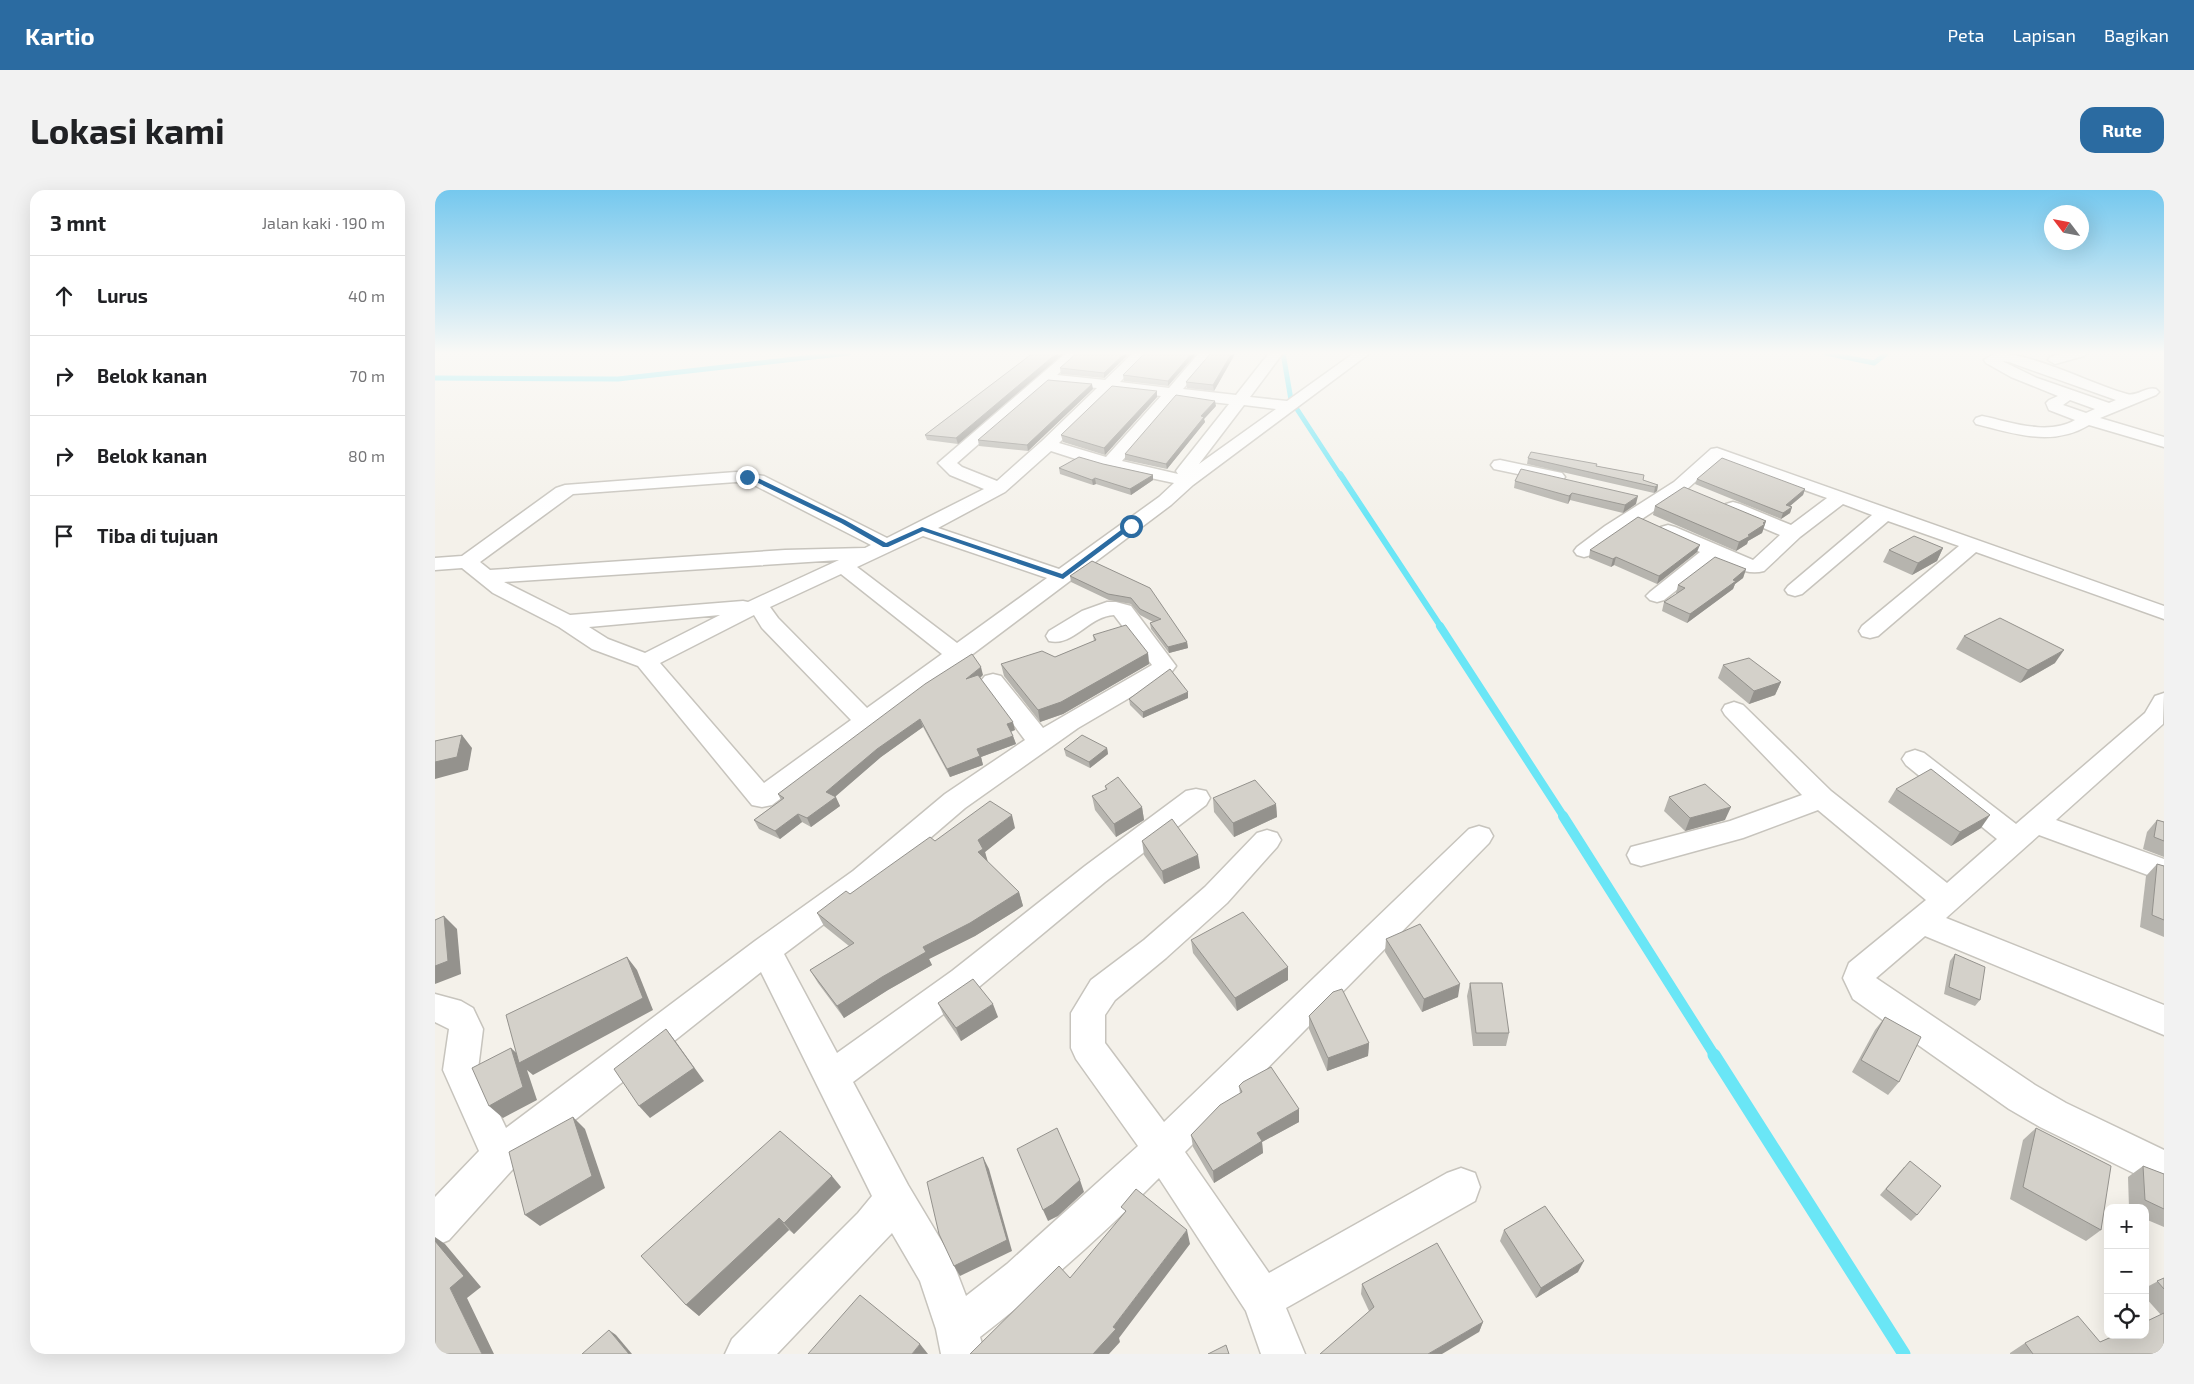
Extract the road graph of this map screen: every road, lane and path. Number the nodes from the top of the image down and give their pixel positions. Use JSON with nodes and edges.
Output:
{"nodes":[{"id":1,"x":1011,"y":407,"type":"edge"},
{"id":2,"x":1085,"y":407,"type":"edge"},
{"id":3,"x":1160,"y":407,"type":"edge"},
{"id":4,"x":1235,"y":407,"type":"edge"},
{"id":5,"x":1288,"y":407,"type":"edge"},
{"id":6,"x":2057,"y":407,"type":"edge"},
{"id":7,"x":2087,"y":407,"type":"edge"},
{"id":8,"x":2112,"y":407,"type":"edge"},
{"id":9,"x":2098,"y":413,"type":"junction"},
{"id":10,"x":1982,"y":421,"type":"dead end"},
{"id":11,"x":2164,"y":442,"type":"edge"},
{"id":12,"x":1048,"y":445,"type":"junction"},
{"id":13,"x":1110,"y":464,"type":"junction"},
{"id":14,"x":1500,"y":464,"type":"dead end"},
{"id":15,"x":1183,"y":480,"type":"junction"},
{"id":16,"x":1574,"y":482,"type":"edge"},
{"id":17,"x":999,"y":488,"type":"junction"},
{"id":18,"x":1638,"y":496,"type":"edge"},
{"id":19,"x":1839,"y":498,"type":"junction"},
{"id":20,"x":1656,"y":500,"type":"junction"},
{"id":21,"x":1715,"y":500,"type":"edge"},
{"id":22,"x":1885,"y":514,"type":"junction"},
{"id":23,"x":1633,"y":516,"type":"junction"},
{"id":24,"x":922,"y":529,"type":"junction"},
{"id":25,"x":1793,"y":533,"type":"junction"},
{"id":26,"x":1973,"y":545,"type":"junction"},
{"id":27,"x":877,"y":549,"type":"junction"},
{"id":28,"x":1584,"y":551,"type":"dead end"},
{"id":29,"x":1713,"y":552,"type":"junction"},
{"id":30,"x":467,"y":562,"type":"junction"},
{"id":31,"x":435,"y":564,"type":"edge"},
{"id":32,"x":844,"y":566,"type":"junction"},
{"id":33,"x":485,"y":577,"type":"junction"},
{"id":34,"x":1063,"y":577,"type":"junction"},
{"id":35,"x":1795,"y":590,"type":"dead end"},
{"id":36,"x":1657,"y":596,"type":"dead end"},
{"id":37,"x":758,"y":605,"type":"junction"},
{"id":38,"x":2164,"y":613,"type":"edge"},
{"id":39,"x":567,"y":622,"type":"junction"},
{"id":40,"x":1869,"y":631,"type":"dead end"},
{"id":41,"x":1057,"y":636,"type":"dead end"},
{"id":42,"x":957,"y":654,"type":"junction"},
{"id":43,"x":645,"y":661,"type":"junction"},
{"id":44,"x":993,"y":681,"type":"dead end"},
{"id":45,"x":2164,"y":701,"type":"edge"},
{"id":46,"x":1734,"y":710,"type":"dead end"},
{"id":47,"x":866,"y":721,"type":"junction"},
{"id":48,"x":1040,"y":742,"type":"junction"},
{"id":49,"x":1915,"y":759,"type":"dead end"},
{"id":50,"x":1196,"y":798,"type":"dead end"},
{"id":51,"x":1821,"y":798,"type":"junction"},
{"id":52,"x":2025,"y":831,"type":"junction"},
{"id":53,"x":1479,"y":836,"type":"dead end"},
{"id":54,"x":1267,"y":840,"type":"dead end"},
{"id":55,"x":1641,"y":855,"type":"dead end"},
{"id":56,"x":2164,"y":870,"type":"edge"},
{"id":57,"x":1947,"y":900,"type":"junction"},
{"id":58,"x":1922,"y":920,"type":"junction"},
{"id":59,"x":766,"y":950,"type":"junction"},
{"id":60,"x":435,"y":1008,"type":"edge"},
{"id":61,"x":2164,"y":1020,"type":"edge"},
{"id":62,"x":831,"y":1078,"type":"junction"},
{"id":63,"x":1160,"y":1149,"type":"junction"},
{"id":64,"x":500,"y":1156,"type":"junction"},
{"id":65,"x":2164,"y":1169,"type":"edge"},
{"id":66,"x":1461,"y":1187,"type":"dead end"},
{"id":67,"x":893,"y":1199,"type":"junction"},
{"id":68,"x":435,"y":1226,"type":"edge"},
{"id":69,"x":1262,"y":1299,"type":"junction"},
{"id":70,"x":960,"y":1342,"type":"edge"},
{"id":71,"x":747,"y":1354,"type":"edge"},
{"id":72,"x":1283,"y":1354,"type":"edge"}],
"edges":[{"from":1,"to":17,"type":"street"},
{"from":2,"to":12,"type":"street"},
{"from":3,"to":13,"type":"street"},
{"from":4,"to":15,"type":"street"},
{"from":5,"to":15,"type":"street"},
{"from":6,"to":9,"type":"street"},
{"from":7,"to":9,"type":"street"},
{"from":8,"to":9,"type":"street"},
{"from":9,"to":10,"type":"street"},
{"from":9,"to":11,"type":"street"},
{"from":12,"to":13,"type":"street"},
{"from":12,"to":17,"type":"street"},
{"from":13,"to":15,"type":"street"},
{"from":14,"to":16,"type":"street"},
{"from":15,"to":34,"type":"street"},
{"from":17,"to":24,"type":"street"},
{"from":18,"to":20,"type":"street"},
{"from":19,"to":20,"type":"street"},
{"from":19,"to":22,"type":"street"},
{"from":19,"to":25,"type":"street"},
{"from":20,"to":23,"type":"street"},
{"from":21,"to":25,"type":"street"},
{"from":22,"to":26,"type":"street"},
{"from":22,"to":35,"type":"street"},
{"from":23,"to":28,"type":"street"},
{"from":23,"to":29,"type":"street"},
{"from":24,"to":27,"type":"street"},
{"from":24,"to":34,"type":"street"},
{"from":25,"to":29,"type":"street"},
{"from":26,"to":38,"type":"street"},
{"from":26,"to":40,"type":"street"},
{"from":27,"to":30,"type":"street"},
{"from":27,"to":32,"type":"street"},
{"from":27,"to":33,"type":"street"},
{"from":29,"to":36,"type":"street"},
{"from":30,"to":31,"type":"street"},
{"from":30,"to":33,"type":"street"},
{"from":32,"to":37,"type":"street"},
{"from":32,"to":42,"type":"street"},
{"from":33,"to":39,"type":"street"},
{"from":34,"to":42,"type":"street"},
{"from":37,"to":39,"type":"street"},
{"from":37,"to":43,"type":"street"},
{"from":37,"to":47,"type":"street"},
{"from":39,"to":43,"type":"street"},
{"from":41,"to":48,"type":"street"},
{"from":42,"to":47,"type":"street"},
{"from":43,"to":47,"type":"street"},
{"from":44,"to":48,"type":"street"},
{"from":45,"to":52,"type":"street"},
{"from":46,"to":51,"type":"street"},
{"from":48,"to":59,"type":"street"},
{"from":49,"to":52,"type":"street"},
{"from":50,"to":62,"type":"street"},
{"from":51,"to":55,"type":"street"},
{"from":51,"to":57,"type":"street"},
{"from":52,"to":56,"type":"street"},
{"from":52,"to":57,"type":"street"},
{"from":53,"to":63,"type":"street"},
{"from":54,"to":63,"type":"street"},
{"from":57,"to":58,"type":"street"},
{"from":58,"to":61,"type":"street"},
{"from":58,"to":65,"type":"street"},
{"from":59,"to":62,"type":"street"},
{"from":59,"to":64,"type":"street"},
{"from":60,"to":64,"type":"street"},
{"from":62,"to":67,"type":"street"},
{"from":63,"to":69,"type":"street"},
{"from":63,"to":70,"type":"street"},
{"from":64,"to":68,"type":"street"},
{"from":66,"to":69,"type":"street"},
{"from":67,"to":70,"type":"street"},
{"from":67,"to":71,"type":"street"},
{"from":69,"to":72,"type":"street"}]}
